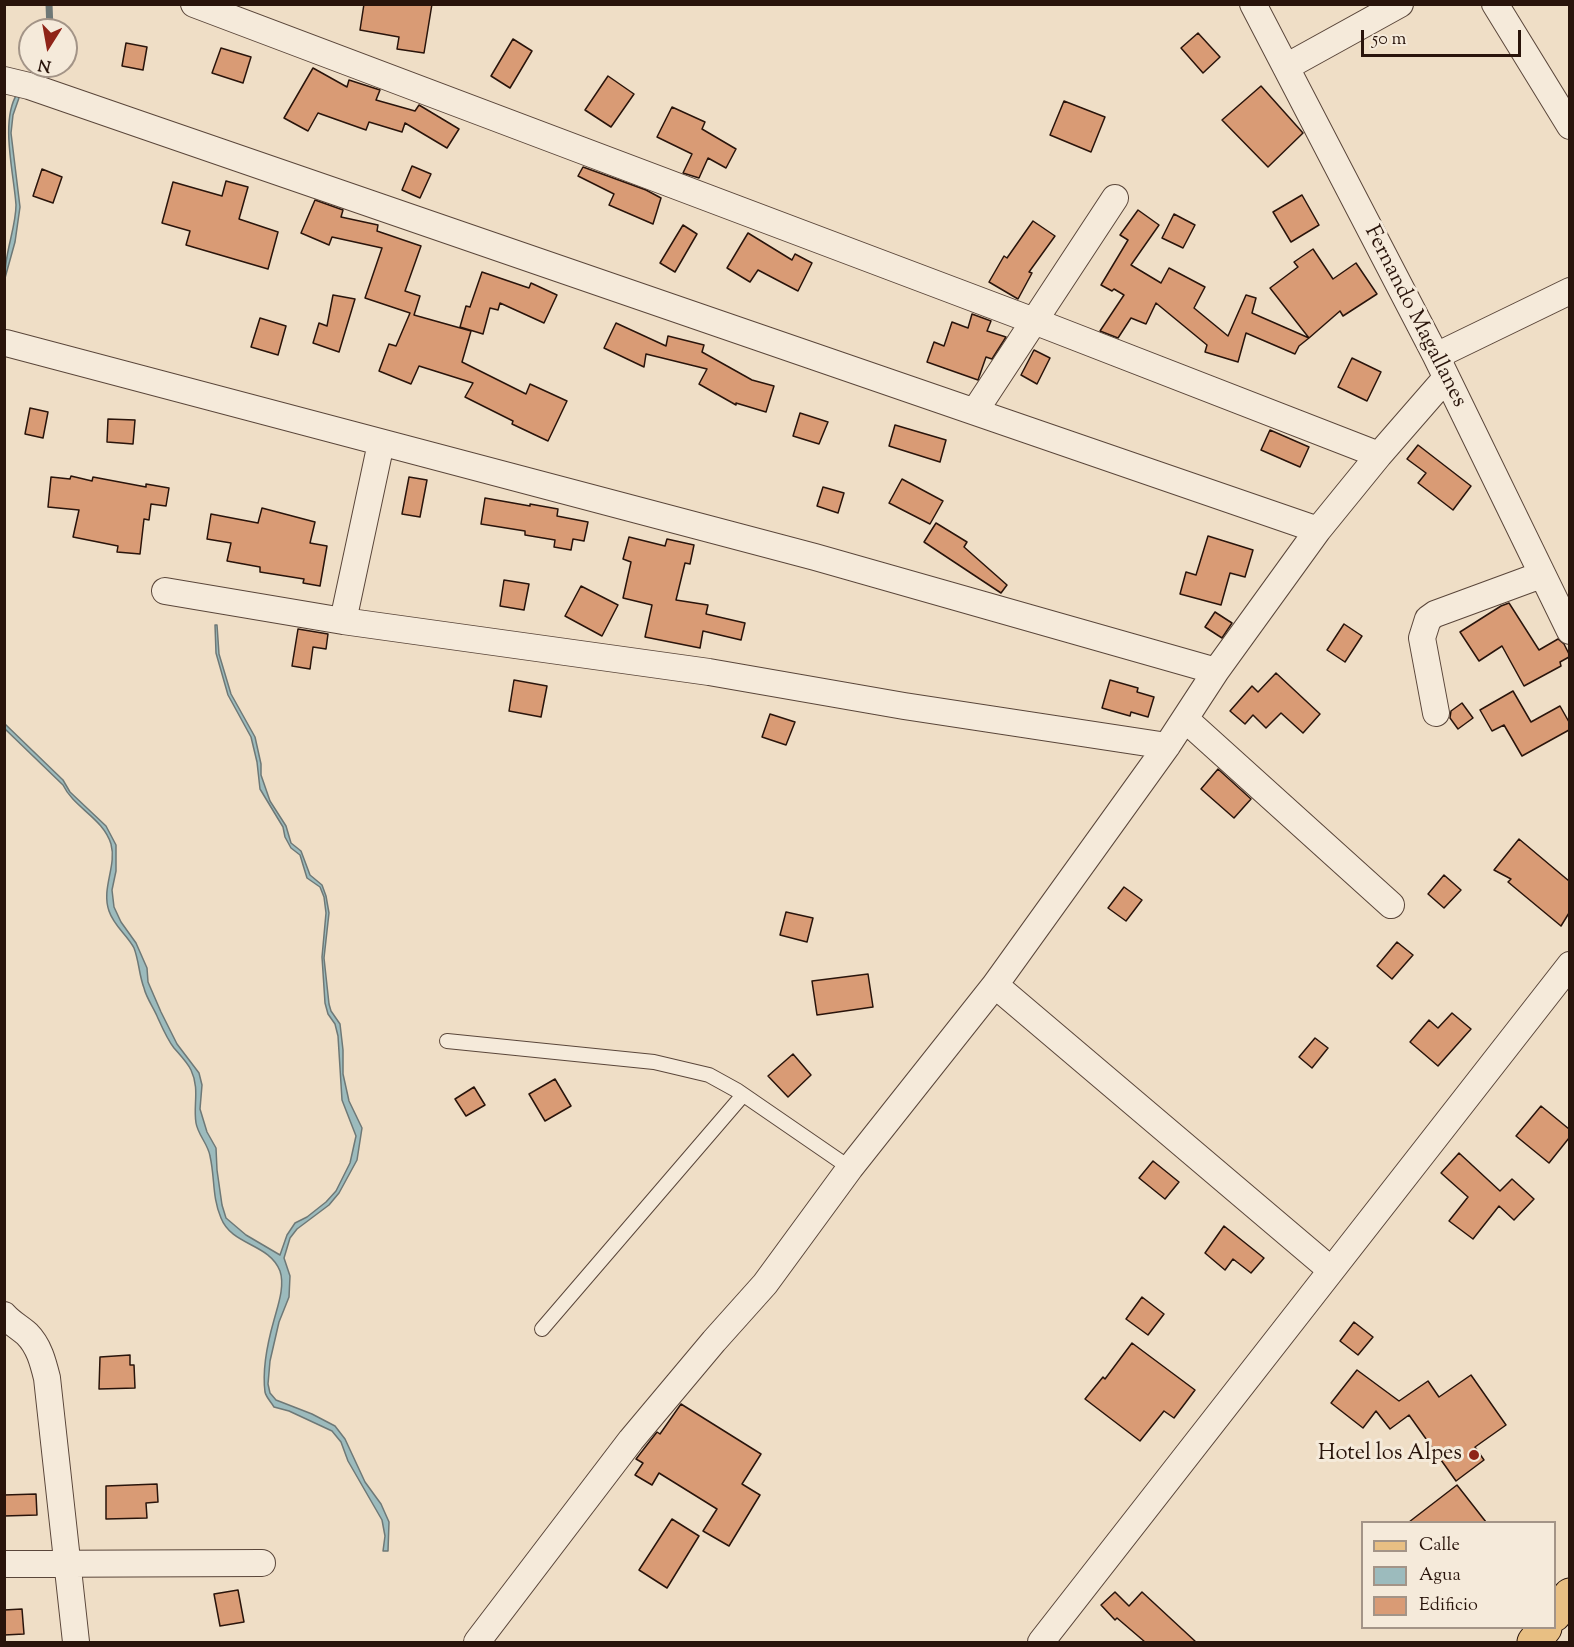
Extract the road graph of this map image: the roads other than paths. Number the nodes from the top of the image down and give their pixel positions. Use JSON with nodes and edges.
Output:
{"nodes":[{"id":1,"x":194,"y":4,"type":"edge"},
{"id":2,"x":1253,"y":4,"type":"edge"},
{"id":3,"x":1400,"y":4,"type":"edge"},
{"id":4,"x":1495,"y":4,"type":"edge"},
{"id":5,"x":1286,"y":67,"type":"junction"},
{"id":6,"x":4,"y":80,"type":"edge"},
{"id":7,"x":1569,"y":126,"type":"edge"},
{"id":8,"x":1115,"y":198,"type":"dead end"},
{"id":9,"x":1569,"y":291,"type":"edge"},
{"id":10,"x":1034,"y":321,"type":"junction"},
{"id":11,"x":6,"y":343,"type":"dead end"},
{"id":12,"x":1441,"y":367,"type":"junction"},
{"id":13,"x":975,"y":411,"type":"junction"},
{"id":14,"x":381,"y":443,"type":"junction"},
{"id":15,"x":1379,"y":455,"type":"junction"},
{"id":16,"x":1318,"y":531,"type":"junction"},
{"id":17,"x":1541,"y":575,"type":"junction"},
{"id":18,"x":165,"y":591,"type":"dead end"},
{"id":19,"x":343,"y":621,"type":"junction"},
{"id":20,"x":1569,"y":632,"type":"edge"},
{"id":21,"x":1216,"y":671,"type":"junction"},
{"id":22,"x":1437,"y":713,"type":"dead end"},
{"id":23,"x":1185,"y":719,"type":"junction"},
{"id":24,"x":1167,"y":746,"type":"junction"},
{"id":25,"x":1391,"y":905,"type":"dead end"},
{"id":26,"x":1569,"y":965,"type":"edge"},
{"id":27,"x":995,"y":986,"type":"junction"},
{"id":28,"x":447,"y":1041,"type":"dead end"},
{"id":29,"x":743,"y":1095,"type":"junction"},
{"id":30,"x":850,"y":1168,"type":"junction"},
{"id":31,"x":1331,"y":1270,"type":"junction"},
{"id":32,"x":7,"y":1320,"type":"edge"},
{"id":33,"x":542,"y":1329,"type":"dead end"},
{"id":34,"x":66,"y":1563,"type":"junction"},
{"id":35,"x":262,"y":1563,"type":"dead end"},
{"id":36,"x":4,"y":1564,"type":"edge"},
{"id":37,"x":1569,"y":1596,"type":"edge"},
{"id":38,"x":1556,"y":1612,"type":"edge"},
{"id":39,"x":1544,"y":1629,"type":"edge"},
{"id":40,"x":76,"y":1642,"type":"edge"},
{"id":41,"x":477,"y":1642,"type":"edge"},
{"id":42,"x":1041,"y":1642,"type":"edge"},
{"id":43,"x":1534,"y":1642,"type":"edge"}],
"edges":[{"from":1,"to":10,"type":"street"},
{"from":2,"to":5,"type":"street","name":"Fernando Magallanes"},
{"from":3,"to":5,"type":"street"},
{"from":4,"to":7,"type":"street"},
{"from":5,"to":12,"type":"street","name":"Fernando Magallanes"},
{"from":6,"to":13,"type":"street"},
{"from":8,"to":10,"type":"street"},
{"from":9,"to":12,"type":"street"},
{"from":10,"to":13,"type":"street"},
{"from":10,"to":15,"type":"street"},
{"from":11,"to":14,"type":"street"},
{"from":12,"to":15,"type":"street"},
{"from":12,"to":17,"type":"street","name":"Fernando Magallanes"},
{"from":13,"to":16,"type":"street"},
{"from":14,"to":19,"type":"street"},
{"from":14,"to":21,"type":"street"},
{"from":15,"to":16,"type":"street"},
{"from":16,"to":21,"type":"street"},
{"from":17,"to":20,"type":"street","name":"Fernando Magallanes"},
{"from":17,"to":22,"type":"street"},
{"from":18,"to":19,"type":"street"},
{"from":19,"to":24,"type":"street"},
{"from":21,"to":23,"type":"street"},
{"from":23,"to":24,"type":"street"},
{"from":23,"to":25,"type":"street"},
{"from":24,"to":27,"type":"street"},
{"from":26,"to":31,"type":"street"},
{"from":27,"to":30,"type":"street"},
{"from":27,"to":31,"type":"street"},
{"from":28,"to":29,"type":"lane"},
{"from":29,"to":30,"type":"lane"},
{"from":29,"to":33,"type":"lane"},
{"from":30,"to":41,"type":"street"},
{"from":31,"to":42,"type":"street"},
{"from":32,"to":34,"type":"street"},
{"from":34,"to":35,"type":"street"},
{"from":34,"to":36,"type":"street"},
{"from":34,"to":40,"type":"street"},
{"from":37,"to":38,"type":"main road"},
{"from":39,"to":43,"type":"main road"}]}
